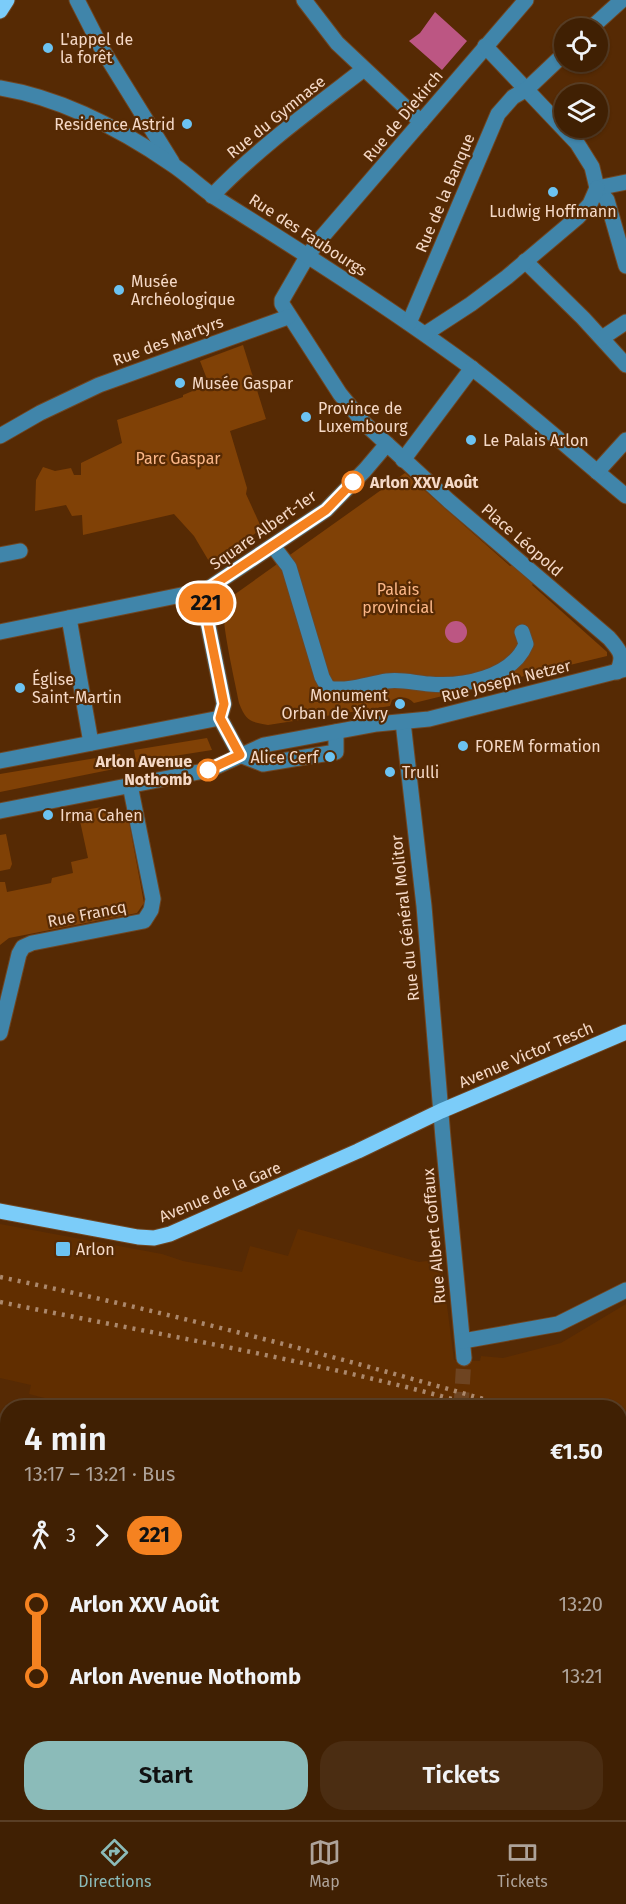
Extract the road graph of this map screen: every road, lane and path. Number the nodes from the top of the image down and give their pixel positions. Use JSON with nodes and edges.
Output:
{"nodes":[{"id":1,"x":8,"y":0,"type":"edge"},
{"id":2,"x":77,"y":0,"type":"edge"},
{"id":3,"x":304,"y":0,"type":"edge"},
{"id":4,"x":526,"y":0,"type":"edge"},
{"id":5,"x":622,"y":0,"type":"edge"},
{"id":6,"x":0,"y":11,"type":"edge"},
{"id":7,"x":602,"y":18,"type":"edge"},
{"id":8,"x":485,"y":46,"type":"junction"},
{"id":9,"x":554,"y":63,"type":"edge"},
{"id":10,"x":364,"y":69,"type":"junction"},
{"id":11,"x":0,"y":88,"type":"edge"},
{"id":12,"x":527,"y":89,"type":"junction"},
{"id":13,"x":421,"y":122,"type":"junction"},
{"id":14,"x":173,"y":165,"type":"junction"},
{"id":15,"x":626,"y":182,"type":"edge"},
{"id":16,"x":597,"y":188,"type":"junction"},
{"id":17,"x":212,"y":195,"type":"junction"},
{"id":18,"x":308,"y":255,"type":"junction"},
{"id":19,"x":525,"y":261,"type":"junction"},
{"id":20,"x":626,"y":266,"type":"edge"},
{"id":21,"x":288,"y":317,"type":"junction"},
{"id":22,"x":626,"y":322,"type":"edge"},
{"id":23,"x":409,"y":323,"type":"junction"},
{"id":24,"x":425,"y":334,"type":"junction"},
{"id":25,"x":602,"y":338,"type":"junction"},
{"id":26,"x":626,"y":365,"type":"edge"},
{"id":27,"x":472,"y":368,"type":"junction"},
{"id":28,"x":0,"y":436,"type":"edge"},
{"id":29,"x":626,"y":440,"type":"edge"},
{"id":30,"x":387,"y":444,"type":"junction"},
{"id":31,"x":403,"y":460,"type":"junction"},
{"id":32,"x":597,"y":472,"type":"junction"},
{"id":33,"x":626,"y":496,"type":"edge"},
{"id":34,"x":273,"y":546,"type":"junction"},
{"id":35,"x":21,"y":551,"type":"dead end"},
{"id":36,"x":0,"y":555,"type":"edge"},
{"id":37,"x":206,"y":590,"type":"junction"},
{"id":38,"x":69,"y":618,"type":"junction"},
{"id":39,"x":0,"y":632,"type":"edge"},
{"id":40,"x":522,"y":632,"type":"dead end"},
{"id":41,"x":609,"y":638,"type":"junction"},
{"id":42,"x":626,"y":646,"type":"edge"},
{"id":43,"x":622,"y":671,"type":"edge"},
{"id":44,"x":220,"y":718,"type":"junction"},
{"id":45,"x":403,"y":722,"type":"junction"},
{"id":46,"x":91,"y":743,"type":"junction"},
{"id":47,"x":240,"y":755,"type":"junction"},
{"id":48,"x":0,"y":761,"type":"edge"},
{"id":49,"x":130,"y":785,"type":"junction"},
{"id":50,"x":0,"y":811,"type":"edge"},
{"id":51,"x":626,"y":1032,"type":"edge"},
{"id":52,"x":0,"y":1033,"type":"edge"},
{"id":53,"x":441,"y":1111,"type":"junction"},
{"id":54,"x":0,"y":1211,"type":"edge"},
{"id":55,"x":626,"y":1290,"type":"edge"},
{"id":56,"x":463,"y":1341,"type":"junction"},
{"id":57,"x":464,"y":1358,"type":"tunnel mouth"}],
"edges":[{"from":1,"to":6,"type":"main road"},
{"from":2,"to":14,"type":"street","name":"Rue des Faubourgs"},
{"from":3,"to":10,"type":"street"},
{"from":4,"to":8,"type":"street","name":"Rue de Diekirch"},
{"from":5,"to":7,"type":"street"},
{"from":8,"to":12,"type":"street"},
{"from":8,"to":13,"type":"street","name":"Rue de Diekirch"},
{"from":9,"to":12,"type":"street","name":"Rue de la Banque"},
{"from":10,"to":13,"type":"street"},
{"from":10,"to":17,"type":"street","name":"Rue du Gymnase"},
{"from":11,"to":14,"type":"street","name":"Rue des Faubourgs"},
{"from":12,"to":16,"type":"street"},
{"from":12,"to":23,"type":"street","name":"Rue de la Banque"},
{"from":13,"to":18,"type":"street","name":"Rue de Diekirch"},
{"from":14,"to":17,"type":"street","name":"Rue des Faubourgs"},
{"from":15,"to":16,"type":"street"},
{"from":16,"to":19,"type":"street"},
{"from":16,"to":20,"type":"street"},
{"from":17,"to":18,"type":"street","name":"Rue des Faubourgs"},
{"from":18,"to":21,"type":"street"},
{"from":18,"to":23,"type":"street","name":"Rue des Faubourgs"},
{"from":19,"to":24,"type":"street"},
{"from":19,"to":25,"type":"street"},
{"from":21,"to":28,"type":"street","name":"Rue des Martyrs"},
{"from":21,"to":30,"type":"street","name":"Place Léopold"},
{"from":22,"to":25,"type":"street"},
{"from":23,"to":24,"type":"street","name":"Rue des Faubourgs"},
{"from":24,"to":27,"type":"street","name":"Rue des Faubourgs"},
{"from":25,"to":26,"type":"street"},
{"from":27,"to":31,"type":"street"},
{"from":27,"to":32,"type":"street","name":"Rue des Faubourgs"},
{"from":29,"to":32,"type":"street"},
{"from":30,"to":31,"type":"street","name":"Place Léopold"},
{"from":30,"to":34,"type":"street","name":"Square Albert-1er"},
{"from":31,"to":41,"type":"street","name":"Place Léopold"},
{"from":32,"to":33,"type":"street"},
{"from":34,"to":37,"type":"street","name":"Square Albert-1er"},
{"from":34,"to":40,"type":"street"},
{"from":35,"to":36,"type":"street"},
{"from":37,"to":38,"type":"street","name":"Square Albert-1er"},
{"from":37,"to":44,"type":"street","name":"Square Albert-1er"},
{"from":38,"to":39,"type":"street","name":"Square Albert-1er"},
{"from":38,"to":46,"type":"street"},
{"from":41,"to":42,"type":"street"},
{"from":41,"to":43,"type":"street","name":"Rue Joseph Netzer"},
{"from":43,"to":45,"type":"street","name":"Rue Joseph Netzer"},
{"from":44,"to":46,"type":"street"},
{"from":44,"to":47,"type":"street"},
{"from":45,"to":47,"type":"street","name":"Rue Joseph Netzer"},
{"from":45,"to":53,"type":"street","name":"Rue du Général Molitor"},
{"from":46,"to":48,"type":"street"},
{"from":47,"to":49,"type":"street","name":"Rue Joseph Netzer"},
{"from":49,"to":50,"type":"street","name":"Rue Joseph Netzer"},
{"from":49,"to":52,"type":"street","name":"Rue Francq"},
{"from":51,"to":53,"type":"main road","name":"Avenue Victor Tesch"},
{"from":53,"to":54,"type":"main road","name":"Avenue de la Gare"},
{"from":53,"to":56,"type":"street","name":"Rue Albert Goffaux"},
{"from":55,"to":56,"type":"street"},
{"from":56,"to":57,"type":"street","name":"Rue Albert Goffaux"}]}
